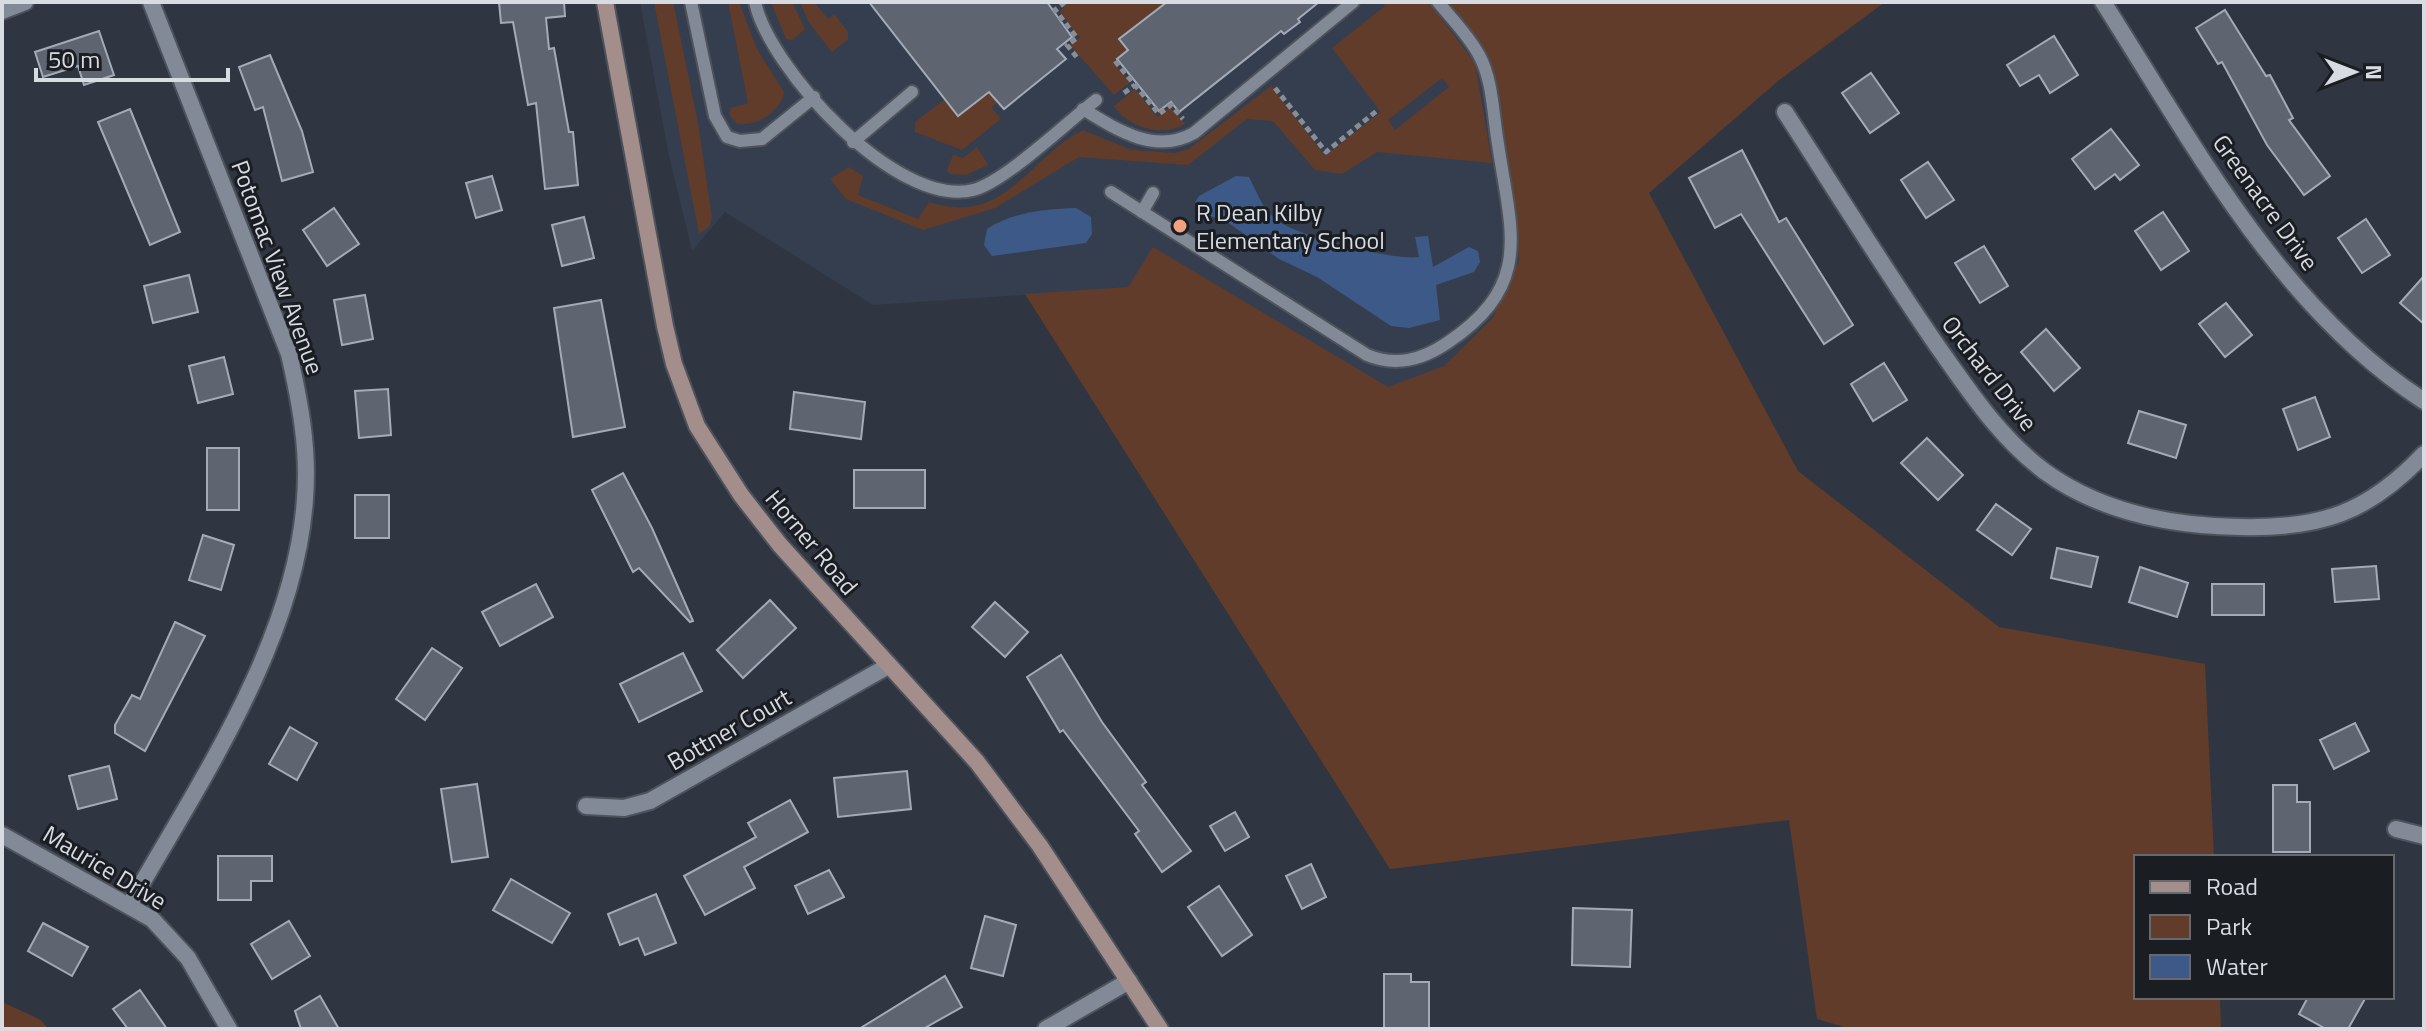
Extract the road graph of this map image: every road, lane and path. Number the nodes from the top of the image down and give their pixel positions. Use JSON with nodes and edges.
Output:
{"nodes":[{"id":1,"x":25,"y":2,"type":"edge"},
{"id":2,"x":151,"y":2,"type":"edge"},
{"id":3,"x":605,"y":2,"type":"edge"},
{"id":4,"x":691,"y":2,"type":"edge"},
{"id":5,"x":755,"y":2,"type":"edge"},
{"id":6,"x":1065,"y":2,"type":"edge"},
{"id":7,"x":1353,"y":2,"type":"edge"},
{"id":8,"x":1438,"y":2,"type":"edge"},
{"id":9,"x":2103,"y":2,"type":"edge"},
{"id":10,"x":2,"y":11,"type":"edge"},
{"id":11,"x":1079,"y":60,"type":"dead end"},
{"id":12,"x":1115,"y":61,"type":"dead end"},
{"id":13,"x":1264,"y":75,"type":"junction"},
{"id":14,"x":1135,"y":85,"type":"junction"},
{"id":15,"x":912,"y":92,"type":"dead end"},
{"id":16,"x":1124,"y":93,"type":"dead end"},
{"id":17,"x":814,"y":97,"type":"junction"},
{"id":18,"x":1096,"y":100,"type":"dead end"},
{"id":19,"x":1083,"y":109,"type":"junction"},
{"id":20,"x":1379,"y":109,"type":"dead end"},
{"id":21,"x":1785,"y":112,"type":"dead end"},
{"id":22,"x":1194,"y":133,"type":"junction"},
{"id":23,"x":853,"y":142,"type":"junction"},
{"id":24,"x":1111,"y":192,"type":"dead end"},
{"id":25,"x":1153,"y":193,"type":"dead end"},
{"id":26,"x":1142,"y":212,"type":"junction"},
{"id":27,"x":2424,"y":401,"type":"edge"},
{"id":28,"x":2424,"y":454,"type":"edge"},
{"id":29,"x":888,"y":666,"type":"junction"},
{"id":30,"x":586,"y":806,"type":"dead end"},
{"id":31,"x":2396,"y":829,"type":"dead end"},
{"id":32,"x":2,"y":835,"type":"edge"},
{"id":33,"x":2424,"y":836,"type":"edge"},
{"id":34,"x":130,"y":904,"type":"junction"},
{"id":35,"x":1129,"y":981,"type":"junction"},
{"id":36,"x":229,"y":1029,"type":"edge"},
{"id":37,"x":1046,"y":1029,"type":"edge"},
{"id":38,"x":1160,"y":1029,"type":"edge"}],
"edges":[{"from":1,"to":10,"type":"street"},
{"from":2,"to":34,"type":"street","name":"Potomac View Avenue"},
{"from":3,"to":29,"type":"main road","name":"Horner Road"},
{"from":4,"to":17,"type":"lane"},
{"from":5,"to":17,"type":"lane"},
{"from":6,"to":11,"type":"path"},
{"from":7,"to":13,"type":"lane"},
{"from":8,"to":26,"type":"lane"},
{"from":9,"to":27,"type":"street","name":"Greenacre Drive"},
{"from":12,"to":14,"type":"path"},
{"from":13,"to":20,"type":"path"},
{"from":13,"to":22,"type":"lane"},
{"from":14,"to":16,"type":"path"},
{"from":14,"to":22,"type":"path"},
{"from":15,"to":23,"type":"lane"},
{"from":17,"to":23,"type":"lane"},
{"from":18,"to":19,"type":"lane"},
{"from":19,"to":22,"type":"lane"},
{"from":19,"to":23,"type":"lane"},
{"from":21,"to":28,"type":"street","name":"Orchard Drive"},
{"from":24,"to":26,"type":"lane"},
{"from":25,"to":26,"type":"lane"},
{"from":29,"to":30,"type":"street","name":"Bottner Court"},
{"from":29,"to":35,"type":"main road","name":"Horner Road"},
{"from":31,"to":33,"type":"street"},
{"from":32,"to":34,"type":"street","name":"Maurice Drive"},
{"from":34,"to":36,"type":"street","name":"Maurice Drive"},
{"from":35,"to":37,"type":"street"},
{"from":35,"to":38,"type":"main road","name":"Horner Road"}]}
